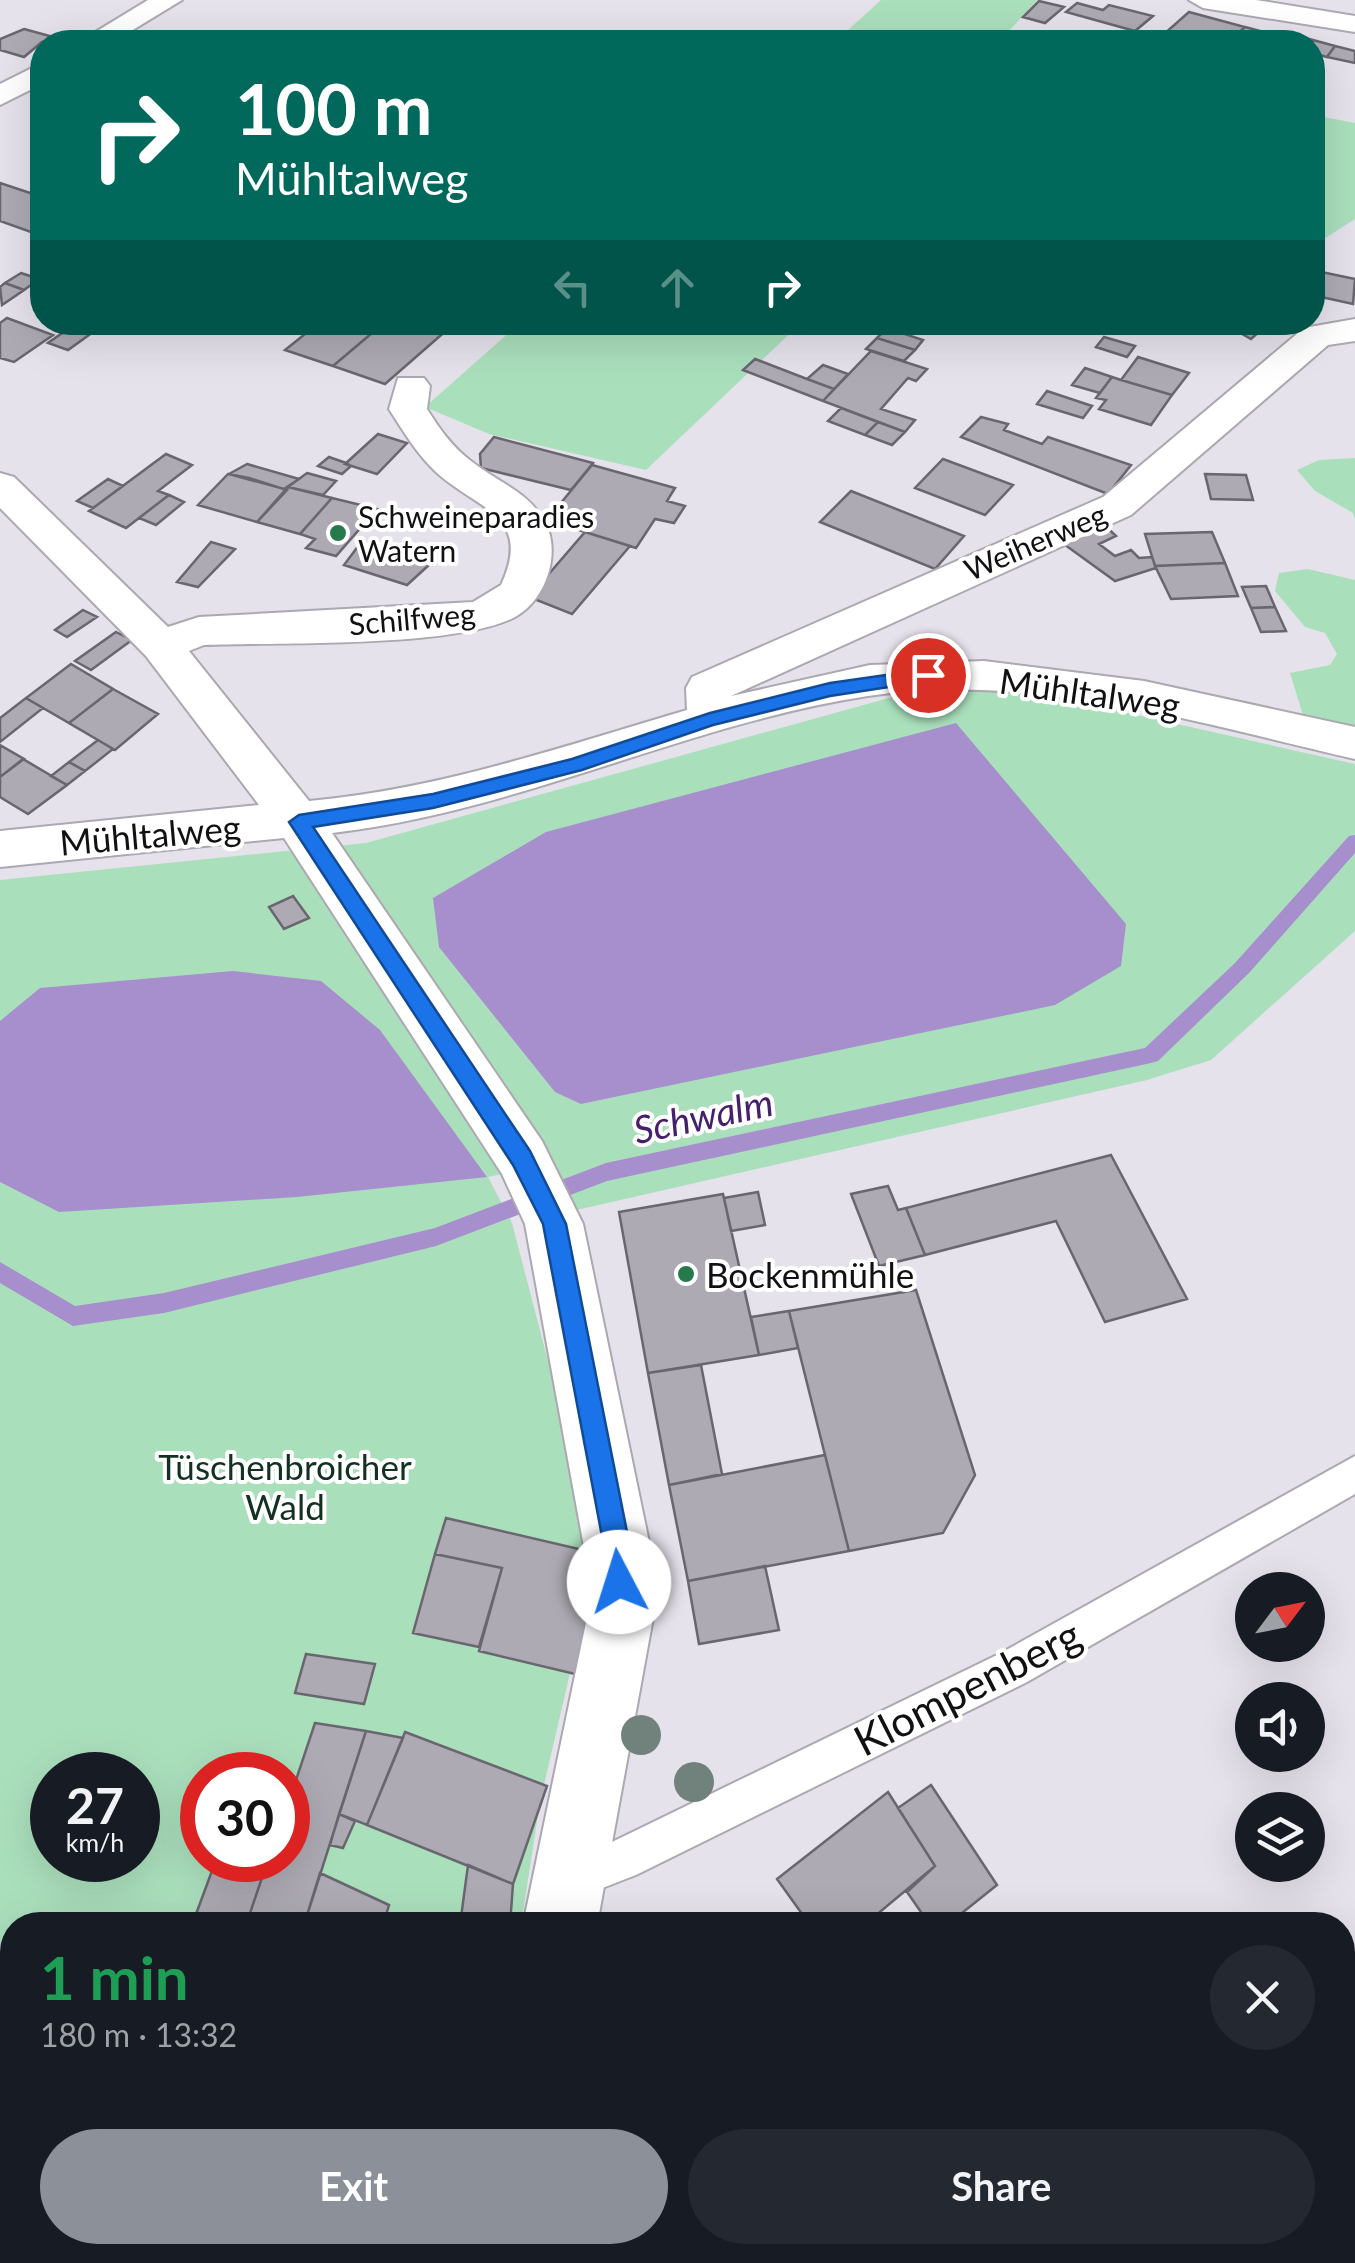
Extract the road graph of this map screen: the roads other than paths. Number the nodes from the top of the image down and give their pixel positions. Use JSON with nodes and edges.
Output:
{"nodes":[{"id":1,"x":168,"y":0,"type":"edge"},
{"id":2,"x":1203,"y":0,"type":"edge"},
{"id":3,"x":1355,"y":24,"type":"edge"},
{"id":4,"x":115,"y":30,"type":"edge"},
{"id":5,"x":30,"y":79,"type":"edge"},
{"id":6,"x":0,"y":96,"type":"edge"},
{"id":7,"x":1355,"y":330,"type":"edge"},
{"id":8,"x":1323,"y":335,"type":"edge"},
{"id":9,"x":1325,"y":335,"type":"edge"},
{"id":10,"x":411,"y":386,"type":"dead end"},
{"id":11,"x":0,"y":485,"type":"edge"},
{"id":12,"x":161,"y":646,"type":"junction"},
{"id":13,"x":710,"y":719,"type":"junction"},
{"id":14,"x":1355,"y":744,"type":"edge"},
{"id":15,"x":299,"y":822,"type":"junction"},
{"id":16,"x":0,"y":849,"type":"edge"},
{"id":17,"x":1355,"y":1474,"type":"edge"},
{"id":18,"x":565,"y":1902,"type":"edge"}],
"edges":[{"from":1,"to":4,"type":"street"},
{"from":2,"to":3,"type":"street"},
{"from":5,"to":6,"type":"street"},
{"from":7,"to":9,"type":"street","name":"Weiherweg"},
{"from":8,"to":13,"type":"street","name":"Weiherweg"},
{"from":10,"to":12,"type":"street","name":"Schilfweg"},
{"from":11,"to":12,"type":"street"},
{"from":12,"to":15,"type":"street"},
{"from":13,"to":14,"type":"street","name":"Mühltalweg"},
{"from":13,"to":15,"type":"street","name":"Mühltalweg"},
{"from":15,"to":16,"type":"street","name":"Mühltalweg"},
{"from":15,"to":18,"type":"street"},
{"from":17,"to":18,"type":"lane","name":"Klompenberg"}]}
